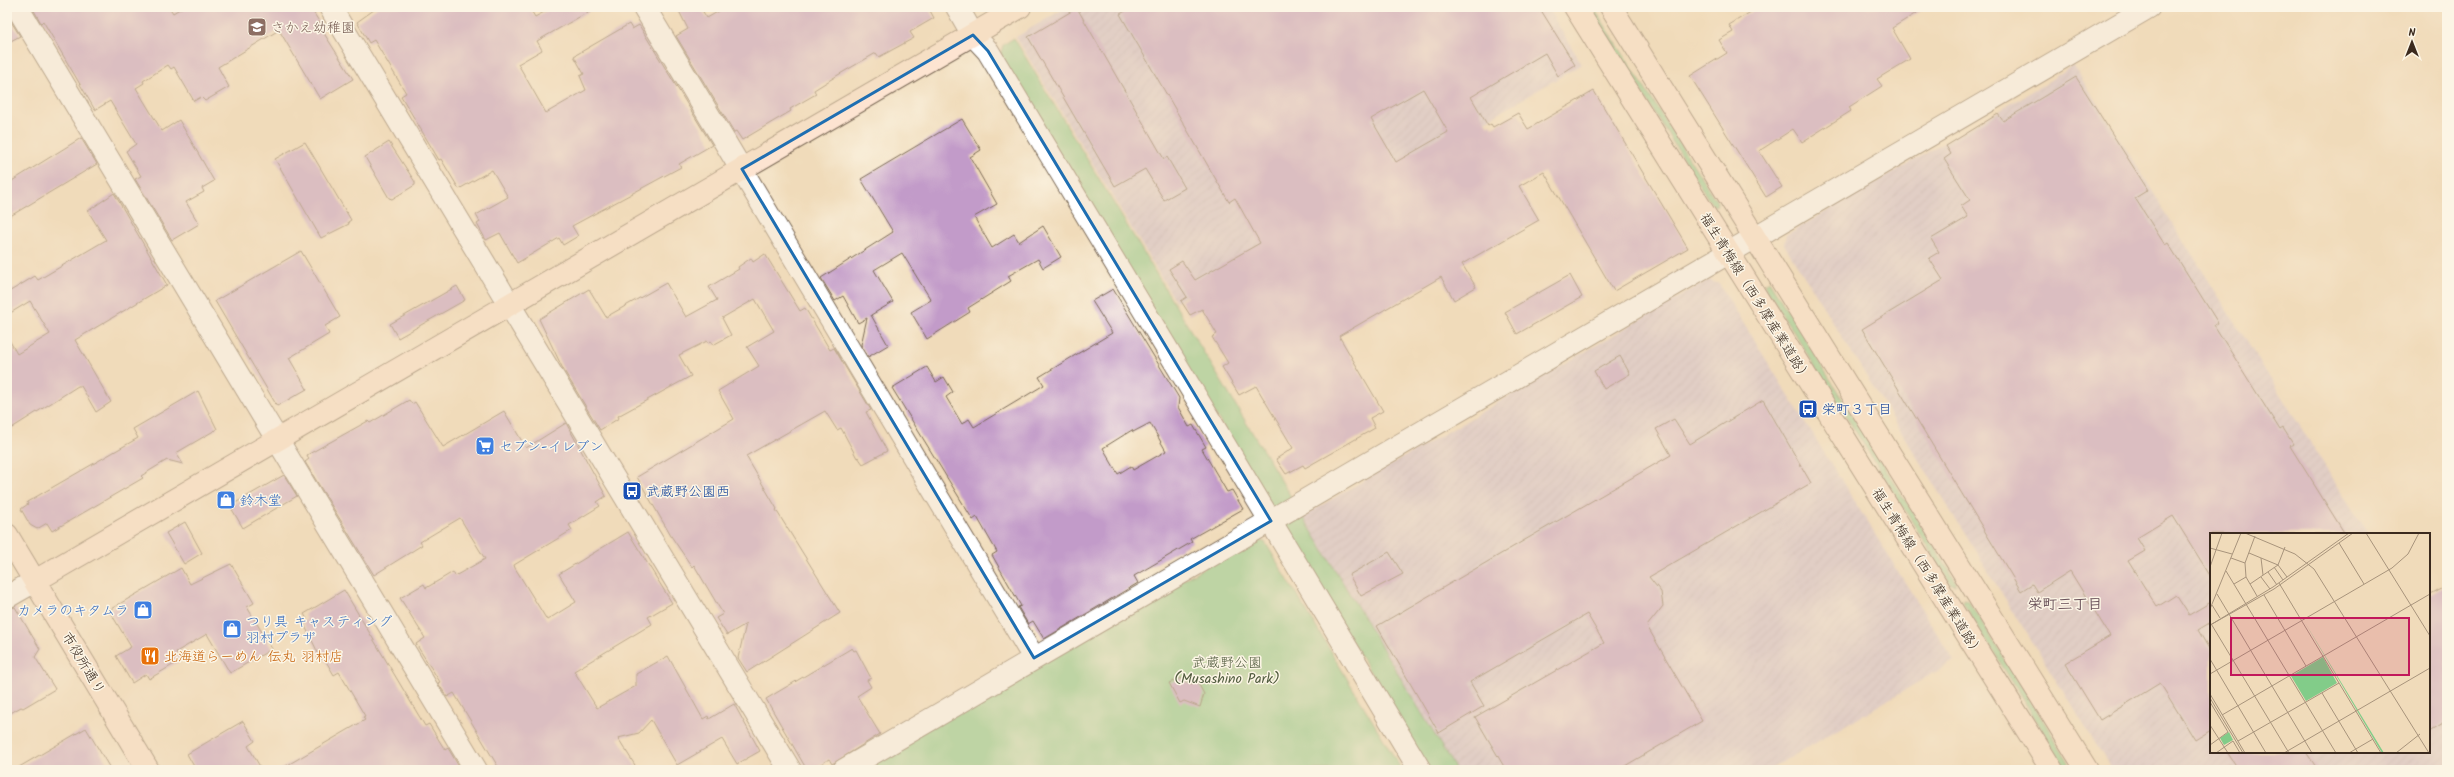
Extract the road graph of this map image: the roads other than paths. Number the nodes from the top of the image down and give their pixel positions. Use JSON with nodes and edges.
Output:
{"nodes":[{"id":1,"x":17,"y":7,"type":"edge"},
{"id":2,"x":330,"y":7,"type":"edge"},
{"id":3,"x":644,"y":7,"type":"edge"},
{"id":4,"x":957,"y":7,"type":"edge"},
{"id":5,"x":1020,"y":7,"type":"edge"},
{"id":6,"x":1611,"y":7,"type":"edge"},
{"id":7,"x":2149,"y":7,"type":"edge"},
{"id":8,"x":1579,"y":8,"type":"edge"},
{"id":9,"x":973,"y":34,"type":"junction"},
{"id":10,"x":742,"y":169,"type":"junction"},
{"id":11,"x":1755,"y":238,"type":"junction"},
{"id":12,"x":1729,"y":254,"type":"junction"},
{"id":13,"x":509,"y":304,"type":"junction"},
{"id":14,"x":276,"y":439,"type":"junction"},
{"id":15,"x":1271,"y":521,"type":"junction"},
{"id":16,"x":7,"y":535,"type":"edge"},
{"id":17,"x":35,"y":581,"type":"junction"},
{"id":18,"x":7,"y":597,"type":"edge"},
{"id":19,"x":1034,"y":658,"type":"junction"},
{"id":20,"x":148,"y":770,"type":"edge"},
{"id":21,"x":476,"y":770,"type":"edge"},
{"id":22,"x":790,"y":770,"type":"edge"},
{"id":23,"x":844,"y":770,"type":"edge"},
{"id":24,"x":1420,"y":770,"type":"edge"},
{"id":25,"x":2052,"y":770,"type":"edge"},
{"id":26,"x":2087,"y":770,"type":"edge"}],
"edges":[{"from":1,"to":14,"type":"street"},
{"from":2,"to":13,"type":"street"},
{"from":3,"to":10,"type":"street"},
{"from":4,"to":9,"type":"street"},
{"from":5,"to":9,"type":"main road"},
{"from":6,"to":11,"type":"main road"},
{"from":7,"to":11,"type":"street"},
{"from":8,"to":12,"type":"main road","name":"福生青梅線（西多摩産業道路）"},
{"from":9,"to":10,"type":"main road"},
{"from":9,"to":15,"type":"street"},
{"from":10,"to":13,"type":"main road"},
{"from":10,"to":19,"type":"street"},
{"from":11,"to":12,"type":"street"},
{"from":11,"to":26,"type":"main road"},
{"from":12,"to":15,"type":"street"},
{"from":12,"to":25,"type":"main road","name":"福生青梅線（西多摩産業道路）"},
{"from":13,"to":14,"type":"main road"},
{"from":13,"to":22,"type":"street"},
{"from":14,"to":17,"type":"main road"},
{"from":14,"to":21,"type":"street"},
{"from":15,"to":19,"type":"street"},
{"from":15,"to":24,"type":"street"},
{"from":16,"to":17,"type":"main road","name":"市役所通り"},
{"from":17,"to":18,"type":"street"},
{"from":17,"to":20,"type":"main road","name":"市役所通り"},
{"from":19,"to":23,"type":"street"}]}
